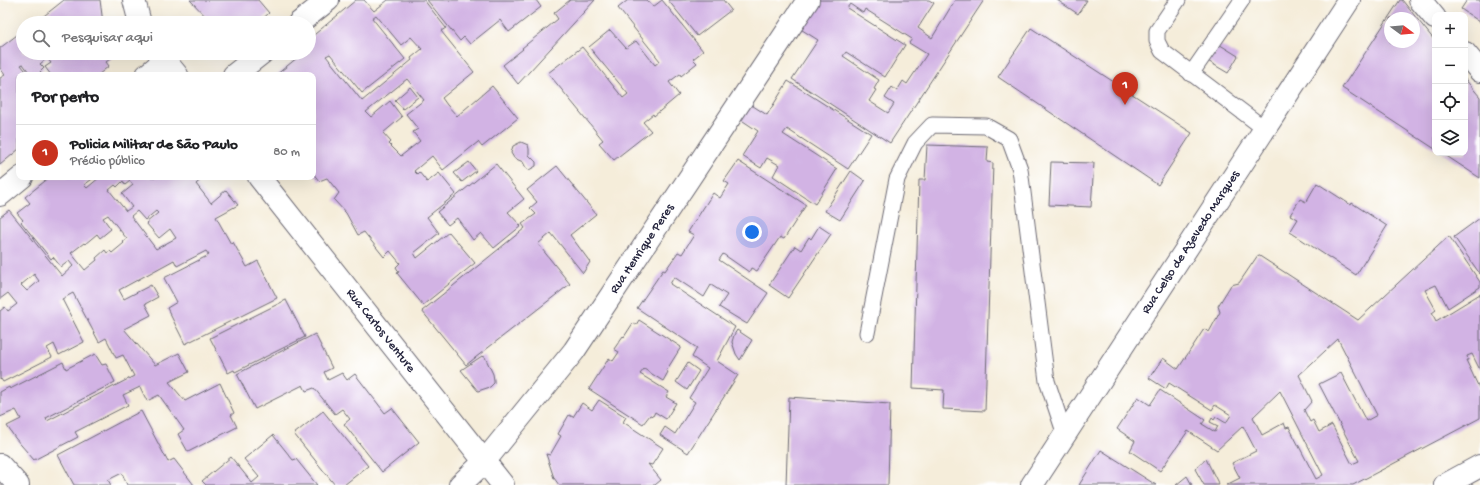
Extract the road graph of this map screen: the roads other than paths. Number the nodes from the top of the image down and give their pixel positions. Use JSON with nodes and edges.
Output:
{"nodes":[{"id":1,"x":134,"y":0,"type":"edge"},
{"id":2,"x":328,"y":0,"type":"edge"},
{"id":3,"x":808,"y":0,"type":"edge"},
{"id":4,"x":1178,"y":0,"type":"edge"},
{"id":5,"x":1242,"y":0,"type":"edge"},
{"id":6,"x":1349,"y":0,"type":"edge"},
{"id":7,"x":1420,"y":0,"type":"edge"},
{"id":8,"x":1432,"y":14,"type":"edge"},
{"id":9,"x":138,"y":16,"type":"edge"},
{"id":10,"x":308,"y":16,"type":"edge"},
{"id":11,"x":1468,"y":57,"type":"edge"},
{"id":12,"x":253,"y":60,"type":"edge"},
{"id":13,"x":167,"y":63,"type":"edge"},
{"id":14,"x":1480,"y":71,"type":"edge"},
{"id":15,"x":152,"y":72,"type":"edge"},
{"id":16,"x":238,"y":72,"type":"edge"},
{"id":17,"x":1191,"y":74,"type":"junction"},
{"id":18,"x":1265,"y":129,"type":"junction"},
{"id":19,"x":18,"y":180,"type":"edge"},
{"id":20,"x":261,"y":180,"type":"edge"},
{"id":21,"x":0,"y":195,"type":"edge"},
{"id":22,"x":867,"y":333,"type":"dead end"},
{"id":23,"x":1064,"y":435,"type":"junction"},
{"id":24,"x":484,"y":462,"type":"junction"},
{"id":25,"x":0,"y":465,"type":"edge"},
{"id":26,"x":1475,"y":473,"type":"edge"},
{"id":27,"x":18,"y":485,"type":"edge"},
{"id":28,"x":460,"y":485,"type":"edge"},
{"id":29,"x":503,"y":485,"type":"edge"},
{"id":30,"x":1032,"y":485,"type":"edge"},
{"id":31,"x":1445,"y":485,"type":"edge"}],
"edges":[{"from":1,"to":9,"type":"street"},
{"from":2,"to":10,"type":"street"},
{"from":3,"to":24,"type":"street","name":"Rua Henrique Peres"},
{"from":4,"to":17,"type":"lane"},
{"from":5,"to":17,"type":"lane"},
{"from":6,"to":18,"type":"street","name":"Rua Celso de Azevedo Marques"},
{"from":7,"to":8,"type":"street"},
{"from":11,"to":14,"type":"street"},
{"from":12,"to":16,"type":"street"},
{"from":13,"to":15,"type":"street"},
{"from":17,"to":18,"type":"lane"},
{"from":18,"to":23,"type":"street","name":"Rua Celso de Azevedo Marques"},
{"from":19,"to":21,"type":"street"},
{"from":20,"to":24,"type":"street","name":"Rua Carlos Venture"},
{"from":22,"to":23,"type":"lane"},
{"from":23,"to":30,"type":"street","name":"Rua Celso de Azevedo Marques"},
{"from":24,"to":28,"type":"street","name":"Rua Henrique Peres"},
{"from":24,"to":29,"type":"street","name":"Rua Carlos Venture"},
{"from":25,"to":27,"type":"street"},
{"from":26,"to":31,"type":"street"}]}
